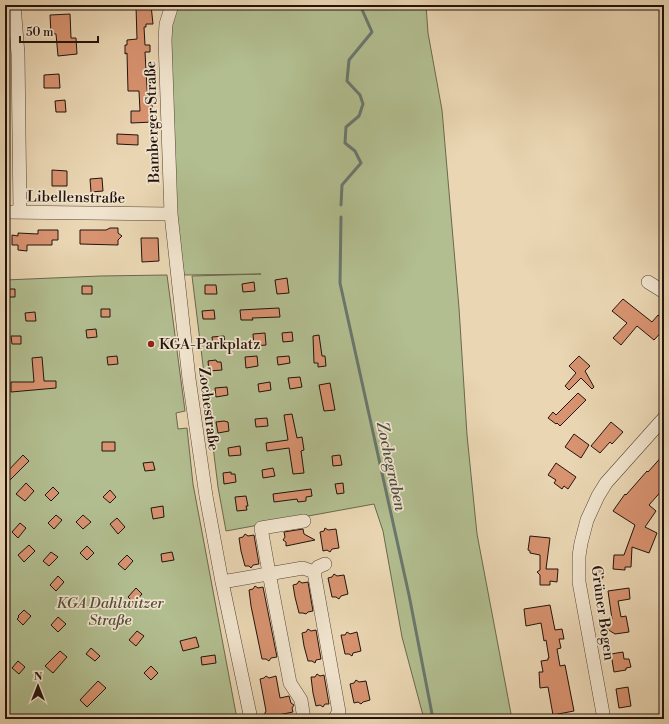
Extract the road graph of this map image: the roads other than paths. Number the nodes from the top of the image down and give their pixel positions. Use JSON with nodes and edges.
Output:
{"nodes":[{"id":1,"x":14,"y":5,"type":"edge"},
{"id":2,"x":172,"y":5,"type":"edge"},
{"id":3,"x":5,"y":212,"type":"edge"},
{"id":4,"x":20,"y":212,"type":"junction"},
{"id":5,"x":171,"y":214,"type":"junction"},
{"id":6,"x":648,"y":282,"type":"dead end"},
{"id":7,"x":664,"y":292,"type":"edge"},
{"id":8,"x":664,"y":418,"type":"edge"},
{"id":9,"x":304,"y":521,"type":"dead end"},
{"id":10,"x":325,"y":564,"type":"dead end"},
{"id":11,"x":314,"y":572,"type":"junction"},
{"id":12,"x":269,"y":573,"type":"junction"},
{"id":13,"x":222,"y":582,"type":"junction"},
{"id":14,"x":252,"y":719,"type":"edge"},
{"id":15,"x":304,"y":719,"type":"edge"},
{"id":16,"x":334,"y":719,"type":"edge"},
{"id":17,"x":604,"y":719,"type":"edge"}],
"edges":[{"from":1,"to":4,"type":"street"},
{"from":2,"to":5,"type":"street","name":"Bamberger Straße"},
{"from":3,"to":4,"type":"street","name":"Libellenstraße"},
{"from":4,"to":5,"type":"street","name":"Libellenstraße"},
{"from":5,"to":13,"type":"street","name":"Zochestraße"},
{"from":6,"to":7,"type":"street"},
{"from":8,"to":17,"type":"street","name":"Grüner Bogen"},
{"from":9,"to":12,"type":"street"},
{"from":10,"to":11,"type":"street"},
{"from":11,"to":12,"type":"street"},
{"from":11,"to":16,"type":"street"},
{"from":12,"to":13,"type":"street"},
{"from":12,"to":15,"type":"street"},
{"from":13,"to":14,"type":"street","name":"Zochestraße"}]}
